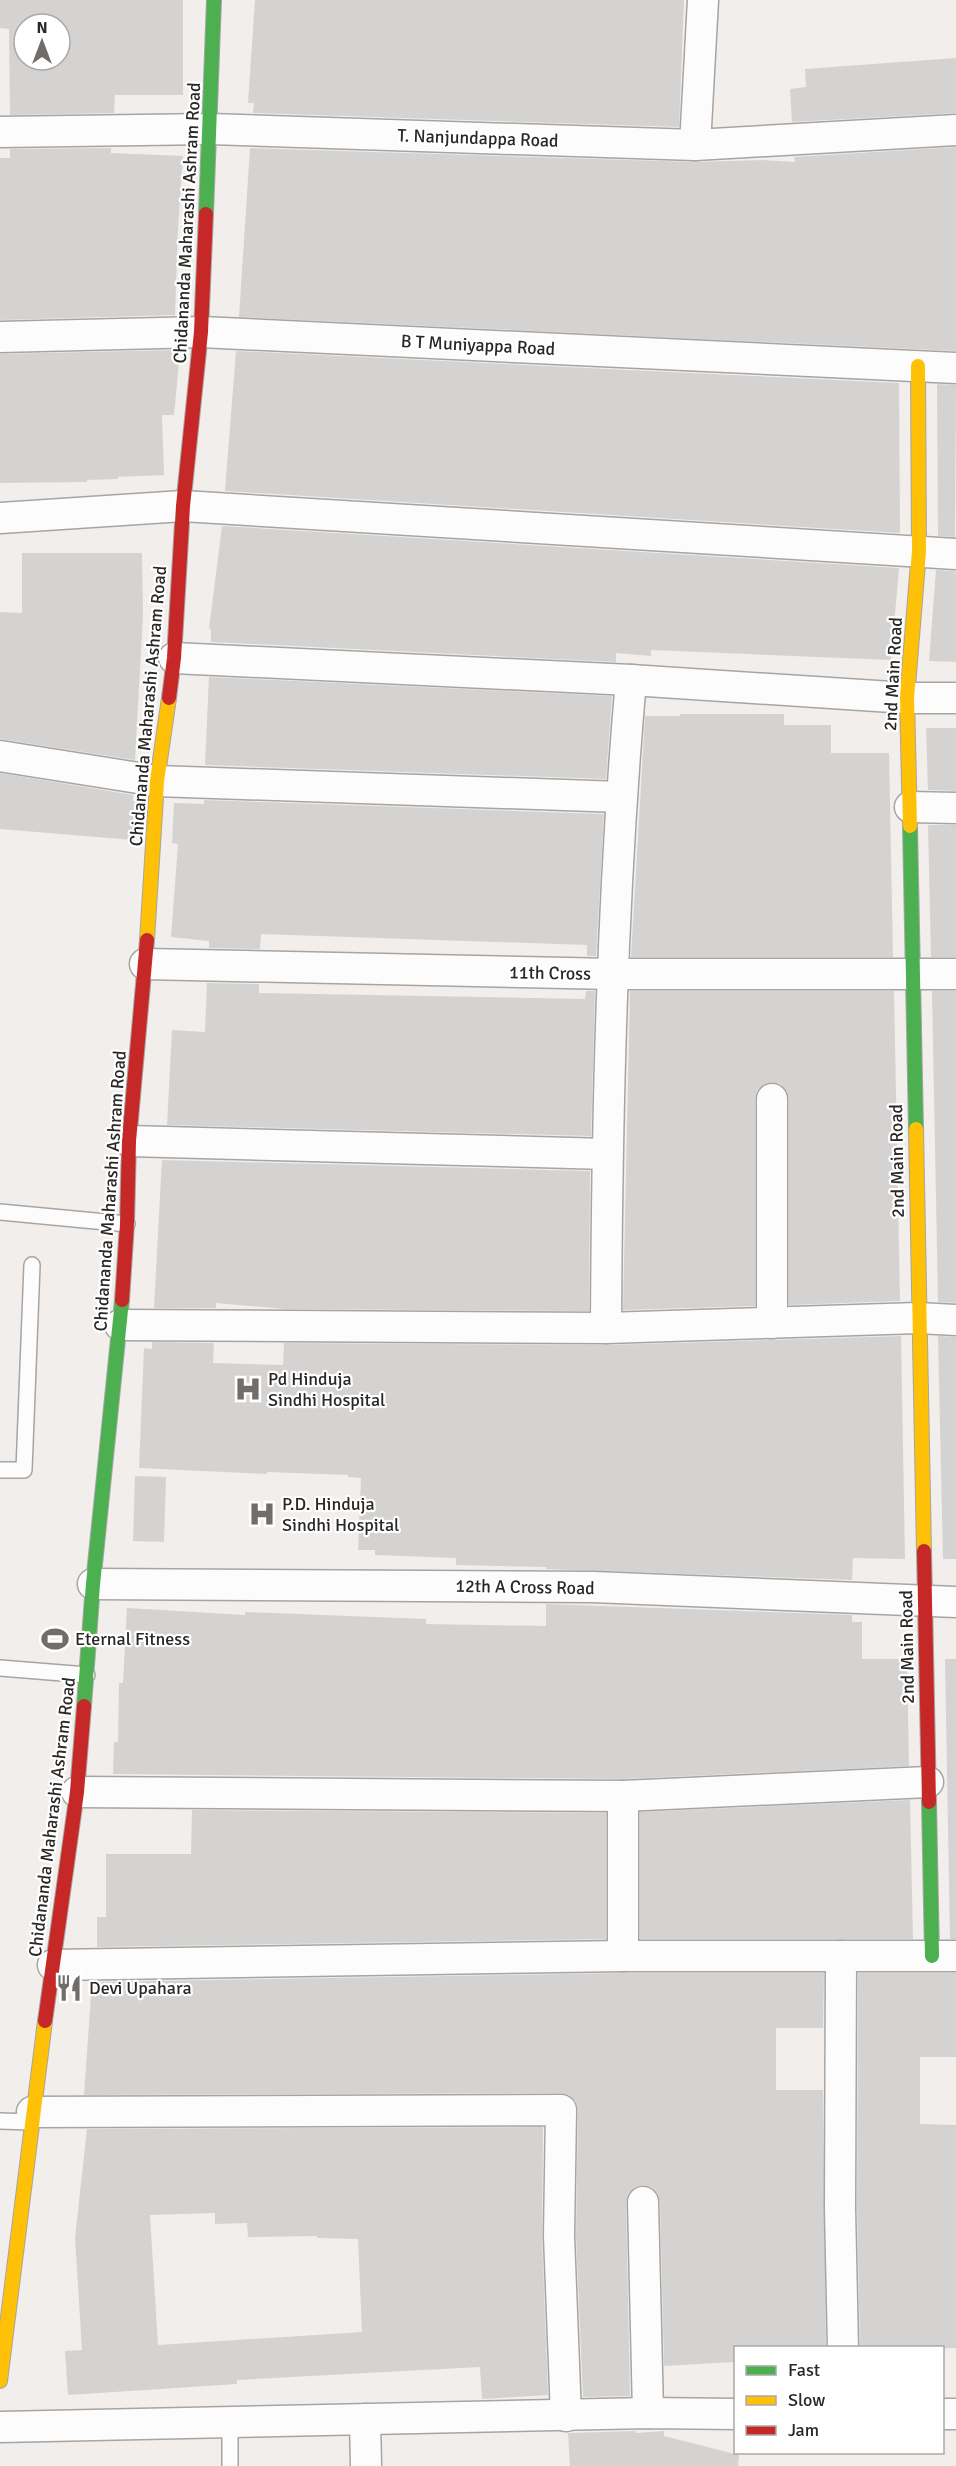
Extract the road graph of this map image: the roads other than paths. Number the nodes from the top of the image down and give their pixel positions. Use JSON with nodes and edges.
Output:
{"nodes":[{"id":1,"x":214,"y":0,"type":"edge"},
{"id":2,"x":703,"y":0,"type":"edge"},
{"id":3,"x":210,"y":129,"type":"junction"},
{"id":4,"x":956,"y":130,"type":"edge"},
{"id":5,"x":0,"y":132,"type":"edge"},
{"id":6,"x":695,"y":145,"type":"junction"},
{"id":7,"x":201,"y":332,"type":"junction"},
{"id":8,"x":0,"y":337,"type":"edge"},
{"id":9,"x":918,"y":366,"type":"junction"},
{"id":10,"x":956,"y":368,"type":"edge"},
{"id":11,"x":183,"y":506,"type":"junction"},
{"id":12,"x":0,"y":518,"type":"edge"},
{"id":13,"x":919,"y":551,"type":"junction"},
{"id":14,"x":956,"y":554,"type":"edge"},
{"id":15,"x":174,"y":658,"type":"junction"},
{"id":16,"x":631,"y":681,"type":"junction"},
{"id":17,"x":907,"y":698,"type":"junction"},
{"id":18,"x":956,"y":698,"type":"edge"},
{"id":19,"x":0,"y":756,"type":"edge"},
{"id":20,"x":158,"y":782,"type":"junction"},
{"id":21,"x":621,"y":797,"type":"junction"},
{"id":22,"x":910,"y":807,"type":"junction"},
{"id":23,"x":956,"y":808,"type":"edge"},
{"id":24,"x":145,"y":964,"type":"junction"},
{"id":25,"x":612,"y":974,"type":"junction"},
{"id":26,"x":912,"y":974,"type":"junction"},
{"id":27,"x":956,"y":974,"type":"edge"},
{"id":28,"x":772,"y":1098,"type":"dead end"},
{"id":29,"x":129,"y":1141,"type":"junction"},
{"id":30,"x":607,"y":1154,"type":"junction"},
{"id":31,"x":0,"y":1212,"type":"edge"},
{"id":32,"x":127,"y":1224,"type":"junction"},
{"id":33,"x":32,"y":1265,"type":"dead end"},
{"id":34,"x":918,"y":1318,"type":"junction"},
{"id":35,"x":956,"y":1320,"type":"edge"},
{"id":36,"x":772,"y":1323,"type":"junction"},
{"id":37,"x":120,"y":1325,"type":"junction"},
{"id":38,"x":606,"y":1328,"type":"junction"},
{"id":39,"x":0,"y":1470,"type":"edge"},
{"id":40,"x":93,"y":1584,"type":"junction"},
{"id":41,"x":923,"y":1600,"type":"junction"},
{"id":42,"x":956,"y":1602,"type":"edge"},
{"id":43,"x":0,"y":1668,"type":"edge"},
{"id":44,"x":87,"y":1675,"type":"junction"},
{"id":45,"x":928,"y":1782,"type":"junction"},
{"id":46,"x":77,"y":1792,"type":"junction"},
{"id":47,"x":623,"y":1796,"type":"junction"},
{"id":48,"x":623,"y":1956,"type":"junction"},
{"id":49,"x":841,"y":1956,"type":"junction"},
{"id":50,"x":944,"y":1956,"type":"edge"},
{"id":51,"x":53,"y":1965,"type":"junction"},
{"id":52,"x":32,"y":2117,"type":"junction"},
{"id":53,"x":0,"y":2121,"type":"edge"},
{"id":54,"x":643,"y":2202,"type":"dead end"},
{"id":55,"x":843,"y":2346,"type":"edge"},
{"id":56,"x":0,"y":2381,"type":"edge"},
{"id":57,"x":648,"y":2413,"type":"junction"},
{"id":58,"x":734,"y":2414,"type":"edge"},
{"id":59,"x":566,"y":2416,"type":"junction"},
{"id":60,"x":365,"y":2419,"type":"junction"},
{"id":61,"x":230,"y":2422,"type":"junction"},
{"id":62,"x":0,"y":2427,"type":"edge"},
{"id":63,"x":230,"y":2466,"type":"edge"},
{"id":64,"x":366,"y":2466,"type":"edge"}],
"edges":[{"from":1,"to":3,"type":"street","name":"Chidananda Maharashi Ashram Road"},
{"from":2,"to":6,"type":"street"},
{"from":3,"to":5,"type":"street","name":"T. Nanjundappa Road"},
{"from":3,"to":6,"type":"street","name":"T. Nanjundappa Road"},
{"from":3,"to":7,"type":"street","name":"Chidananda Maharashi Ashram Road"},
{"from":4,"to":6,"type":"street","name":"T. Nanjundappa Road"},
{"from":7,"to":8,"type":"street","name":"B T Muniyappa Road"},
{"from":7,"to":9,"type":"street","name":"B T Muniyappa Road"},
{"from":7,"to":11,"type":"street","name":"Chidananda Maharashi Ashram Road"},
{"from":9,"to":10,"type":"street","name":"B T Muniyappa Road"},
{"from":9,"to":13,"type":"street","name":"2nd Main Road"},
{"from":11,"to":12,"type":"street"},
{"from":11,"to":13,"type":"street"},
{"from":11,"to":15,"type":"street","name":"Chidananda Maharashi Ashram Road"},
{"from":13,"to":14,"type":"street"},
{"from":13,"to":17,"type":"street","name":"2nd Main Road"},
{"from":15,"to":16,"type":"street"},
{"from":15,"to":20,"type":"street","name":"Chidananda Maharashi Ashram Road"},
{"from":16,"to":17,"type":"street"},
{"from":16,"to":21,"type":"street"},
{"from":17,"to":18,"type":"street"},
{"from":17,"to":22,"type":"street","name":"2nd Main Road"},
{"from":19,"to":20,"type":"street"},
{"from":20,"to":21,"type":"street"},
{"from":20,"to":24,"type":"street","name":"Chidananda Maharashi Ashram Road"},
{"from":21,"to":25,"type":"street"},
{"from":22,"to":23,"type":"street"},
{"from":22,"to":26,"type":"street","name":"2nd Main Road"},
{"from":24,"to":25,"type":"street","name":"11th Cross"},
{"from":24,"to":29,"type":"street","name":"Chidananda Maharashi Ashram Road"},
{"from":25,"to":26,"type":"street","name":"11th Cross"},
{"from":25,"to":30,"type":"street"},
{"from":26,"to":27,"type":"street","name":"11th Cross"},
{"from":26,"to":34,"type":"street","name":"2nd Main Road"},
{"from":28,"to":36,"type":"street"},
{"from":29,"to":30,"type":"street"},
{"from":29,"to":32,"type":"street","name":"Chidananda Maharashi Ashram Road"},
{"from":30,"to":38,"type":"street"},
{"from":31,"to":32,"type":"lane"},
{"from":32,"to":37,"type":"street","name":"Chidananda Maharashi Ashram Road"},
{"from":33,"to":39,"type":"lane"},
{"from":34,"to":35,"type":"street"},
{"from":34,"to":36,"type":"street"},
{"from":34,"to":41,"type":"street","name":"2nd Main Road"},
{"from":36,"to":38,"type":"street"},
{"from":37,"to":38,"type":"street"},
{"from":37,"to":40,"type":"street","name":"Chidananda Maharashi Ashram Road"},
{"from":40,"to":41,"type":"street","name":"12th A Cross Road"},
{"from":40,"to":44,"type":"street","name":"Chidananda Maharashi Ashram Road"},
{"from":41,"to":42,"type":"street","name":"12th A Cross Road"},
{"from":41,"to":45,"type":"street","name":"2nd Main Road"},
{"from":43,"to":44,"type":"lane"},
{"from":44,"to":46,"type":"street","name":"Chidananda Maharashi Ashram Road"},
{"from":45,"to":47,"type":"street"},
{"from":45,"to":50,"type":"street","name":"2nd Main Road"},
{"from":46,"to":47,"type":"street"},
{"from":46,"to":51,"type":"street","name":"Chidananda Maharashi Ashram Road"},
{"from":47,"to":48,"type":"street"},
{"from":48,"to":49,"type":"street"},
{"from":48,"to":51,"type":"street"},
{"from":49,"to":50,"type":"street"},
{"from":49,"to":55,"type":"street"},
{"from":51,"to":52,"type":"street","name":"Chidananda Maharashi Ashram Road"},
{"from":52,"to":53,"type":"lane"},
{"from":52,"to":56,"type":"street","name":"Chidananda Maharashi Ashram Road"},
{"from":52,"to":59,"type":"street"},
{"from":54,"to":57,"type":"street"},
{"from":57,"to":58,"type":"street"},
{"from":57,"to":59,"type":"street"},
{"from":59,"to":60,"type":"street"},
{"from":60,"to":61,"type":"street"},
{"from":60,"to":64,"type":"street"},
{"from":61,"to":62,"type":"street"},
{"from":61,"to":63,"type":"lane"}]}
